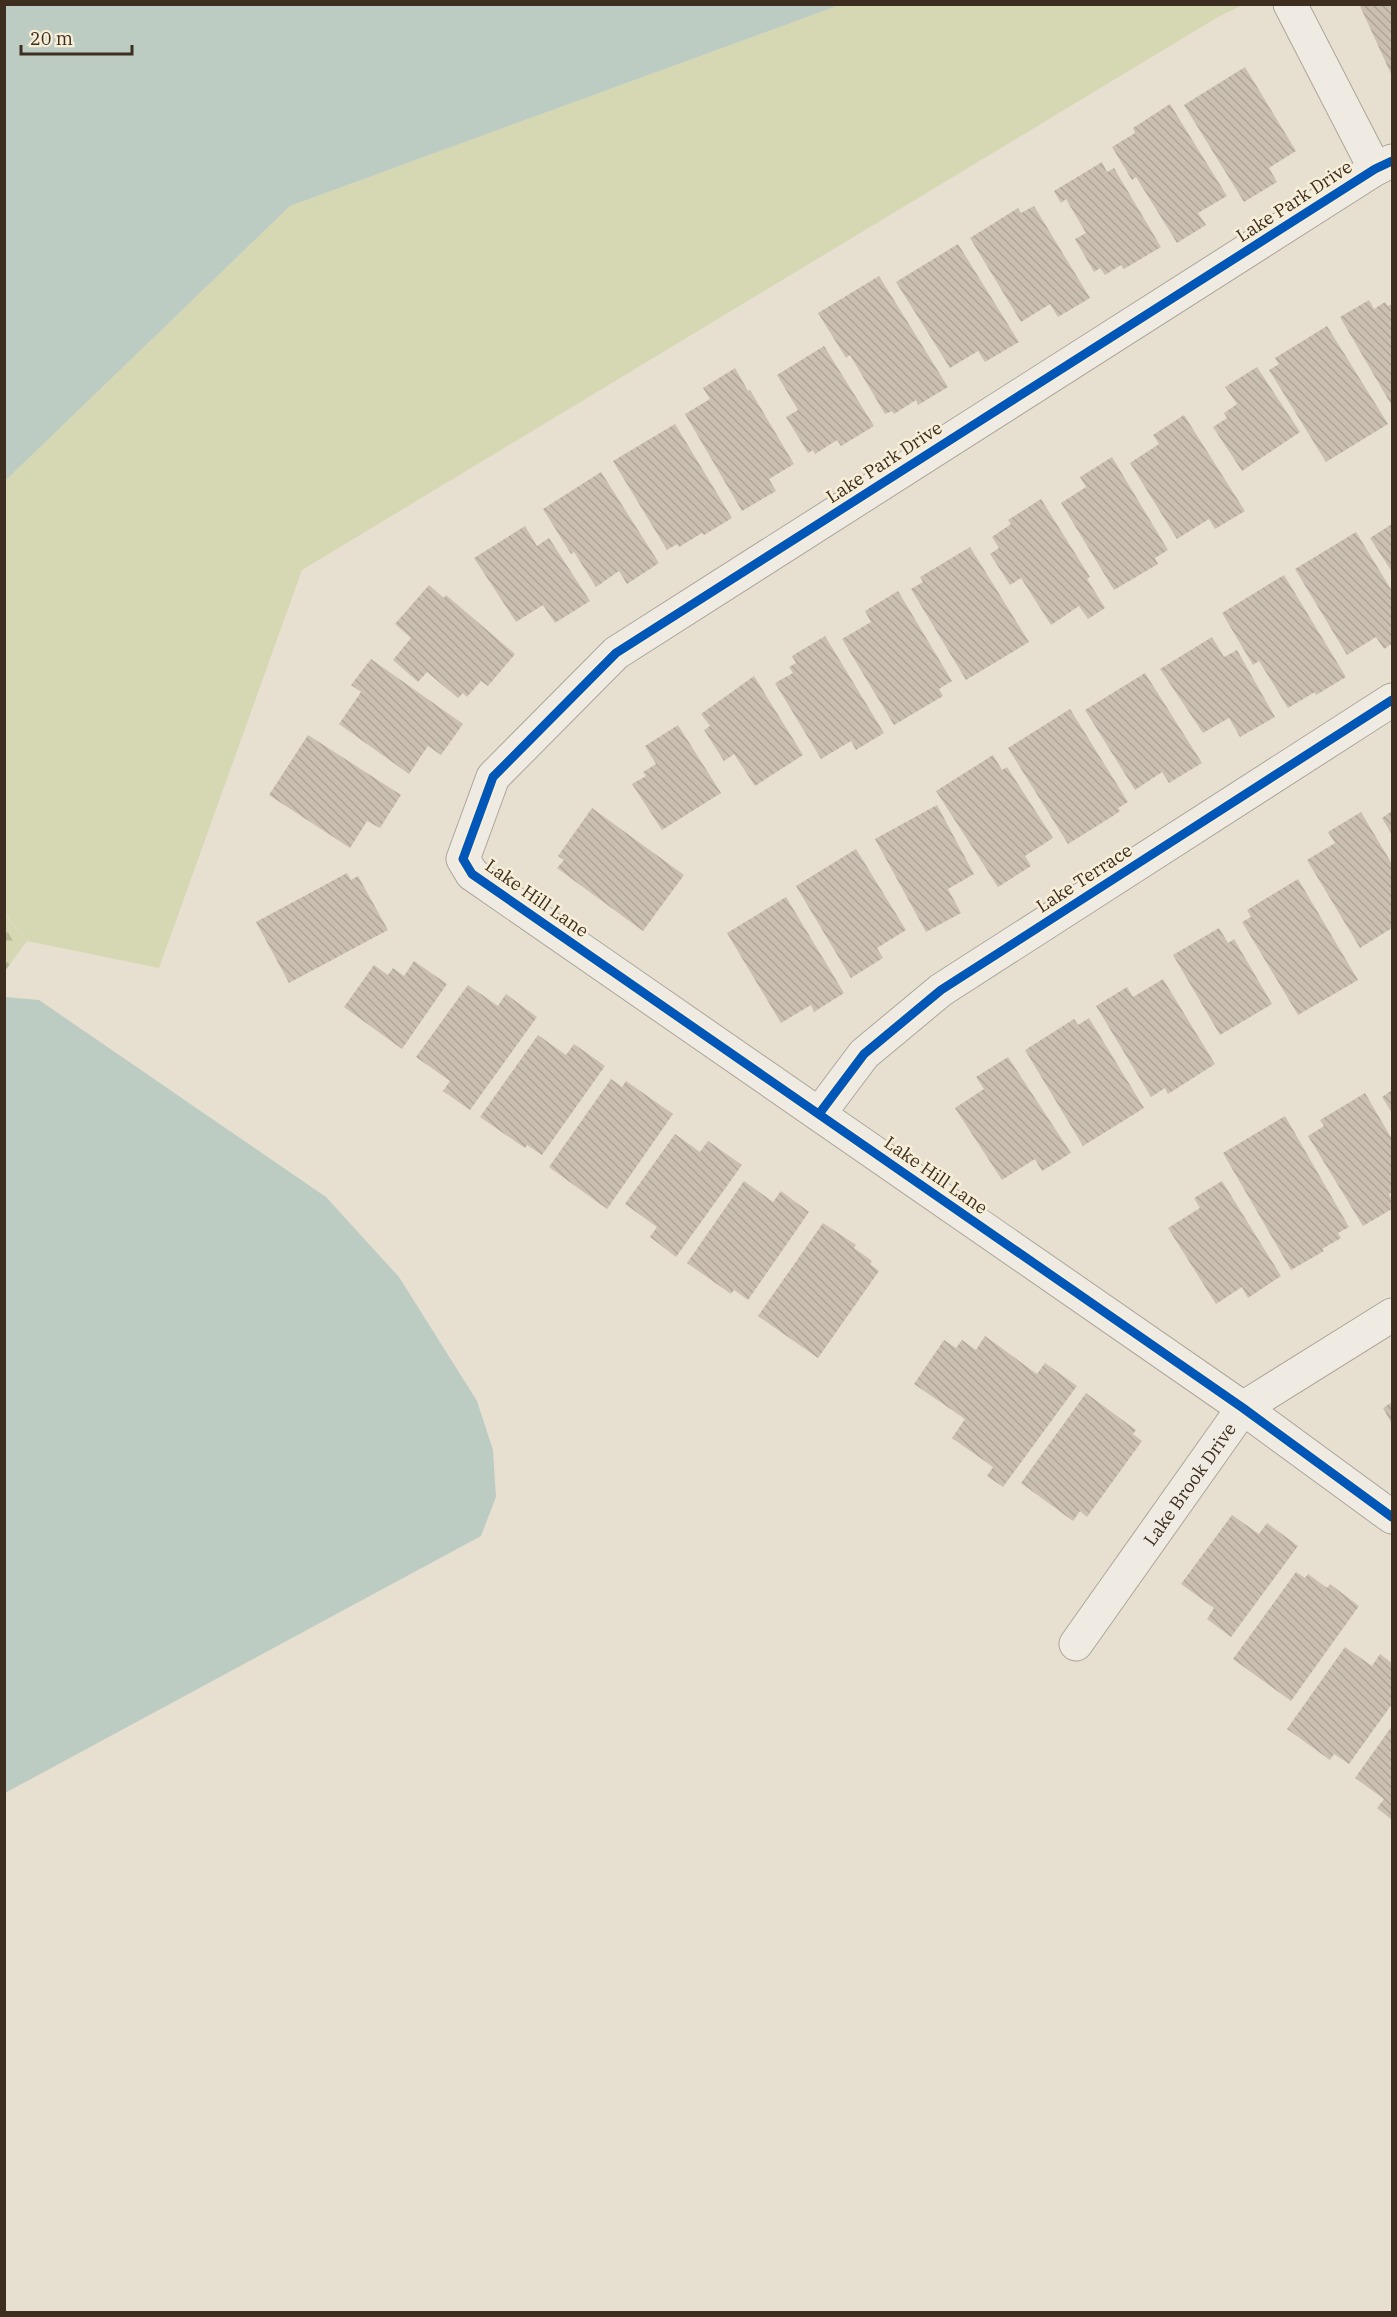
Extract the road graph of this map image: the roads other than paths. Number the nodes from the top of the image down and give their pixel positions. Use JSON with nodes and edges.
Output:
{"nodes":[{"id":1,"x":1290,"y":4,"type":"edge"},
{"id":2,"x":1384,"y":165,"type":"edge"},
{"id":3,"x":1392,"y":700,"type":"edge"},
{"id":4,"x":463,"y":858,"type":"joint"},
{"id":5,"x":819,"y":1114,"type":"junction"},
{"id":6,"x":1392,"y":1315,"type":"edge"},
{"id":7,"x":1243,"y":1408,"type":"junction"},
{"id":8,"x":1392,"y":1517,"type":"edge"},
{"id":9,"x":1076,"y":1644,"type":"dead end"}],
"edges":[{"from":1,"to":2,"type":"street"},
{"from":2,"to":4,"type":"street","name":"Lake Park Drive"},
{"from":3,"to":5,"type":"street","name":"Lake Terrace"},
{"from":4,"to":5,"type":"street","name":"Lake Hill Lane"},
{"from":5,"to":7,"type":"street","name":"Lake Hill Lane"},
{"from":6,"to":7,"type":"street","name":"Lake Brook Drive"},
{"from":7,"to":8,"type":"street","name":"Lake Hill Lane"},
{"from":7,"to":9,"type":"street","name":"Lake Brook Drive"}]}
